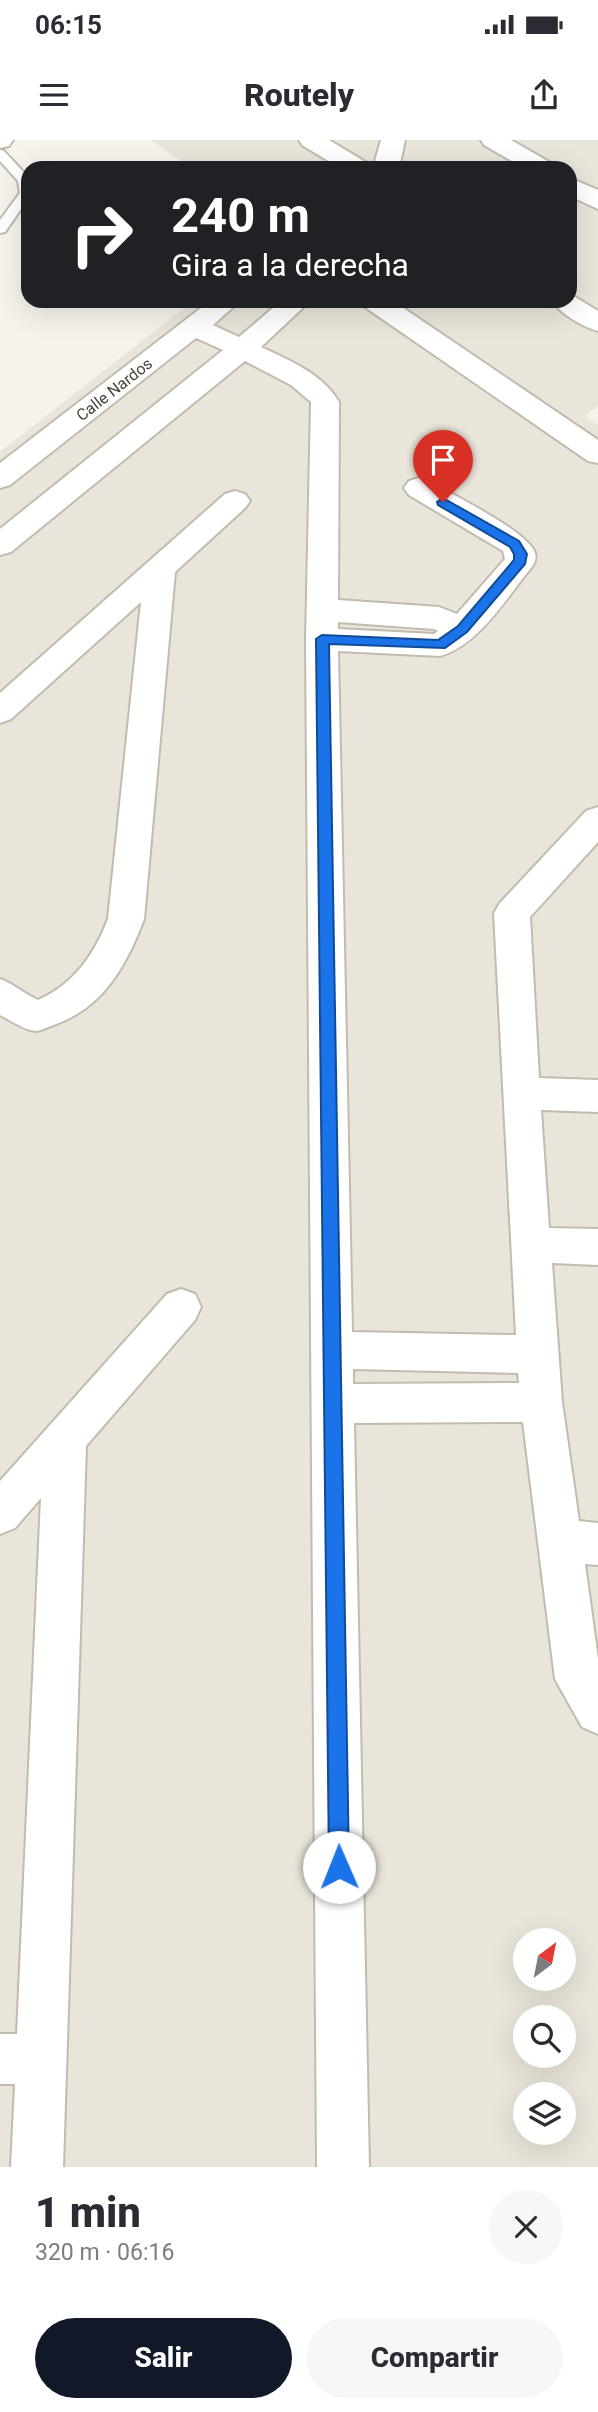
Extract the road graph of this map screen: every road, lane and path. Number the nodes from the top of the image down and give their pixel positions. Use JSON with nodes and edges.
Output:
{"nodes":[{"id":1,"x":310,"y":140,"type":"edge"},
{"id":2,"x":393,"y":140,"type":"edge"},
{"id":3,"x":493,"y":140,"type":"edge"},
{"id":4,"x":0,"y":154,"type":"edge"},
{"id":5,"x":346,"y":161,"type":"edge"},
{"id":6,"x":388,"y":161,"type":"edge"},
{"id":7,"x":530,"y":161,"type":"edge"},
{"id":8,"x":21,"y":177,"type":"edge"},
{"id":9,"x":577,"y":189,"type":"edge"},
{"id":10,"x":21,"y":200,"type":"edge"},
{"id":11,"x":598,"y":201,"type":"edge"},
{"id":12,"x":0,"y":229,"type":"edge"},
{"id":13,"x":218,"y":308,"type":"edge"},
{"id":14,"x":289,"y":308,"type":"edge"},
{"id":15,"x":385,"y":308,"type":"edge"},
{"id":16,"x":577,"y":308,"type":"edge"},
{"id":17,"x":596,"y":319,"type":"edge"},
{"id":18,"x":194,"y":327,"type":"junction"},
{"id":19,"x":242,"y":349,"type":"junction"},
{"id":20,"x":598,"y":454,"type":"edge"},
{"id":21,"x":6,"y":465,"type":"edge"},
{"id":22,"x":419,"y":488,"type":"dead end"},
{"id":23,"x":60,"y":496,"type":"junction"},
{"id":24,"x":235,"y":501,"type":"dead end"},
{"id":25,"x":0,"y":545,"type":"edge"},
{"id":26,"x":160,"y":569,"type":"junction"},
{"id":27,"x":322,"y":624,"type":"junction"},
{"id":28,"x":0,"y":711,"type":"edge"},
{"id":29,"x":598,"y":820,"type":"edge"},
{"id":30,"x":580,"y":861,"type":"edge"},
{"id":31,"x":0,"y":994,"type":"edge"},
{"id":32,"x":520,"y":1093,"type":"junction"},
{"id":33,"x":598,"y":1096,"type":"edge"},
{"id":34,"x":530,"y":1245,"type":"junction"},
{"id":35,"x":598,"y":1247,"type":"edge"},
{"id":36,"x":181,"y":1307,"type":"dead end"},
{"id":37,"x":332,"y":1350,"type":"junction"},
{"id":38,"x":539,"y":1354,"type":"junction"},
{"id":39,"x":541,"y":1402,"type":"junction"},
{"id":40,"x":332,"y":1404,"type":"junction"},
{"id":41,"x":65,"y":1438,"type":"junction"},
{"id":42,"x":0,"y":1513,"type":"edge"},
{"id":43,"x":579,"y":1542,"type":"edge"},
{"id":44,"x":598,"y":1711,"type":"edge"},
{"id":45,"x":21,"y":2059,"type":"edge"},
{"id":46,"x":37,"y":2167,"type":"edge"},
{"id":47,"x":343,"y":2167,"type":"edge"}],
"edges":[{"from":1,"to":5,"type":"street"},
{"from":2,"to":6,"type":"street"},
{"from":3,"to":7,"type":"street"},
{"from":4,"to":8,"type":"lane"},
{"from":9,"to":11,"type":"street"},
{"from":10,"to":12,"type":"lane"},
{"from":13,"to":18,"type":"street","name":"Calle Nardos"},
{"from":14,"to":19,"type":"street"},
{"from":15,"to":20,"type":"street"},
{"from":16,"to":17,"type":"street"},
{"from":18,"to":19,"type":"street"},
{"from":18,"to":21,"type":"street","name":"Calle Nardos"},
{"from":19,"to":23,"type":"street"},
{"from":19,"to":27,"type":"street"},
{"from":21,"to":23,"type":"street"},
{"from":22,"to":27,"type":"street"},
{"from":23,"to":25,"type":"street"},
{"from":24,"to":26,"type":"street"},
{"from":26,"to":28,"type":"street"},
{"from":26,"to":31,"type":"street"},
{"from":27,"to":37,"type":"street"},
{"from":29,"to":30,"type":"street"},
{"from":30,"to":32,"type":"street"},
{"from":32,"to":33,"type":"street"},
{"from":32,"to":34,"type":"street"},
{"from":34,"to":35,"type":"street"},
{"from":34,"to":38,"type":"street"},
{"from":36,"to":41,"type":"street"},
{"from":37,"to":38,"type":"street"},
{"from":37,"to":40,"type":"street"},
{"from":38,"to":39,"type":"street"},
{"from":39,"to":40,"type":"street"},
{"from":39,"to":43,"type":"street"},
{"from":40,"to":47,"type":"street"},
{"from":41,"to":42,"type":"street"},
{"from":41,"to":45,"type":"street"},
{"from":43,"to":44,"type":"street"},
{"from":45,"to":46,"type":"street"}]}
